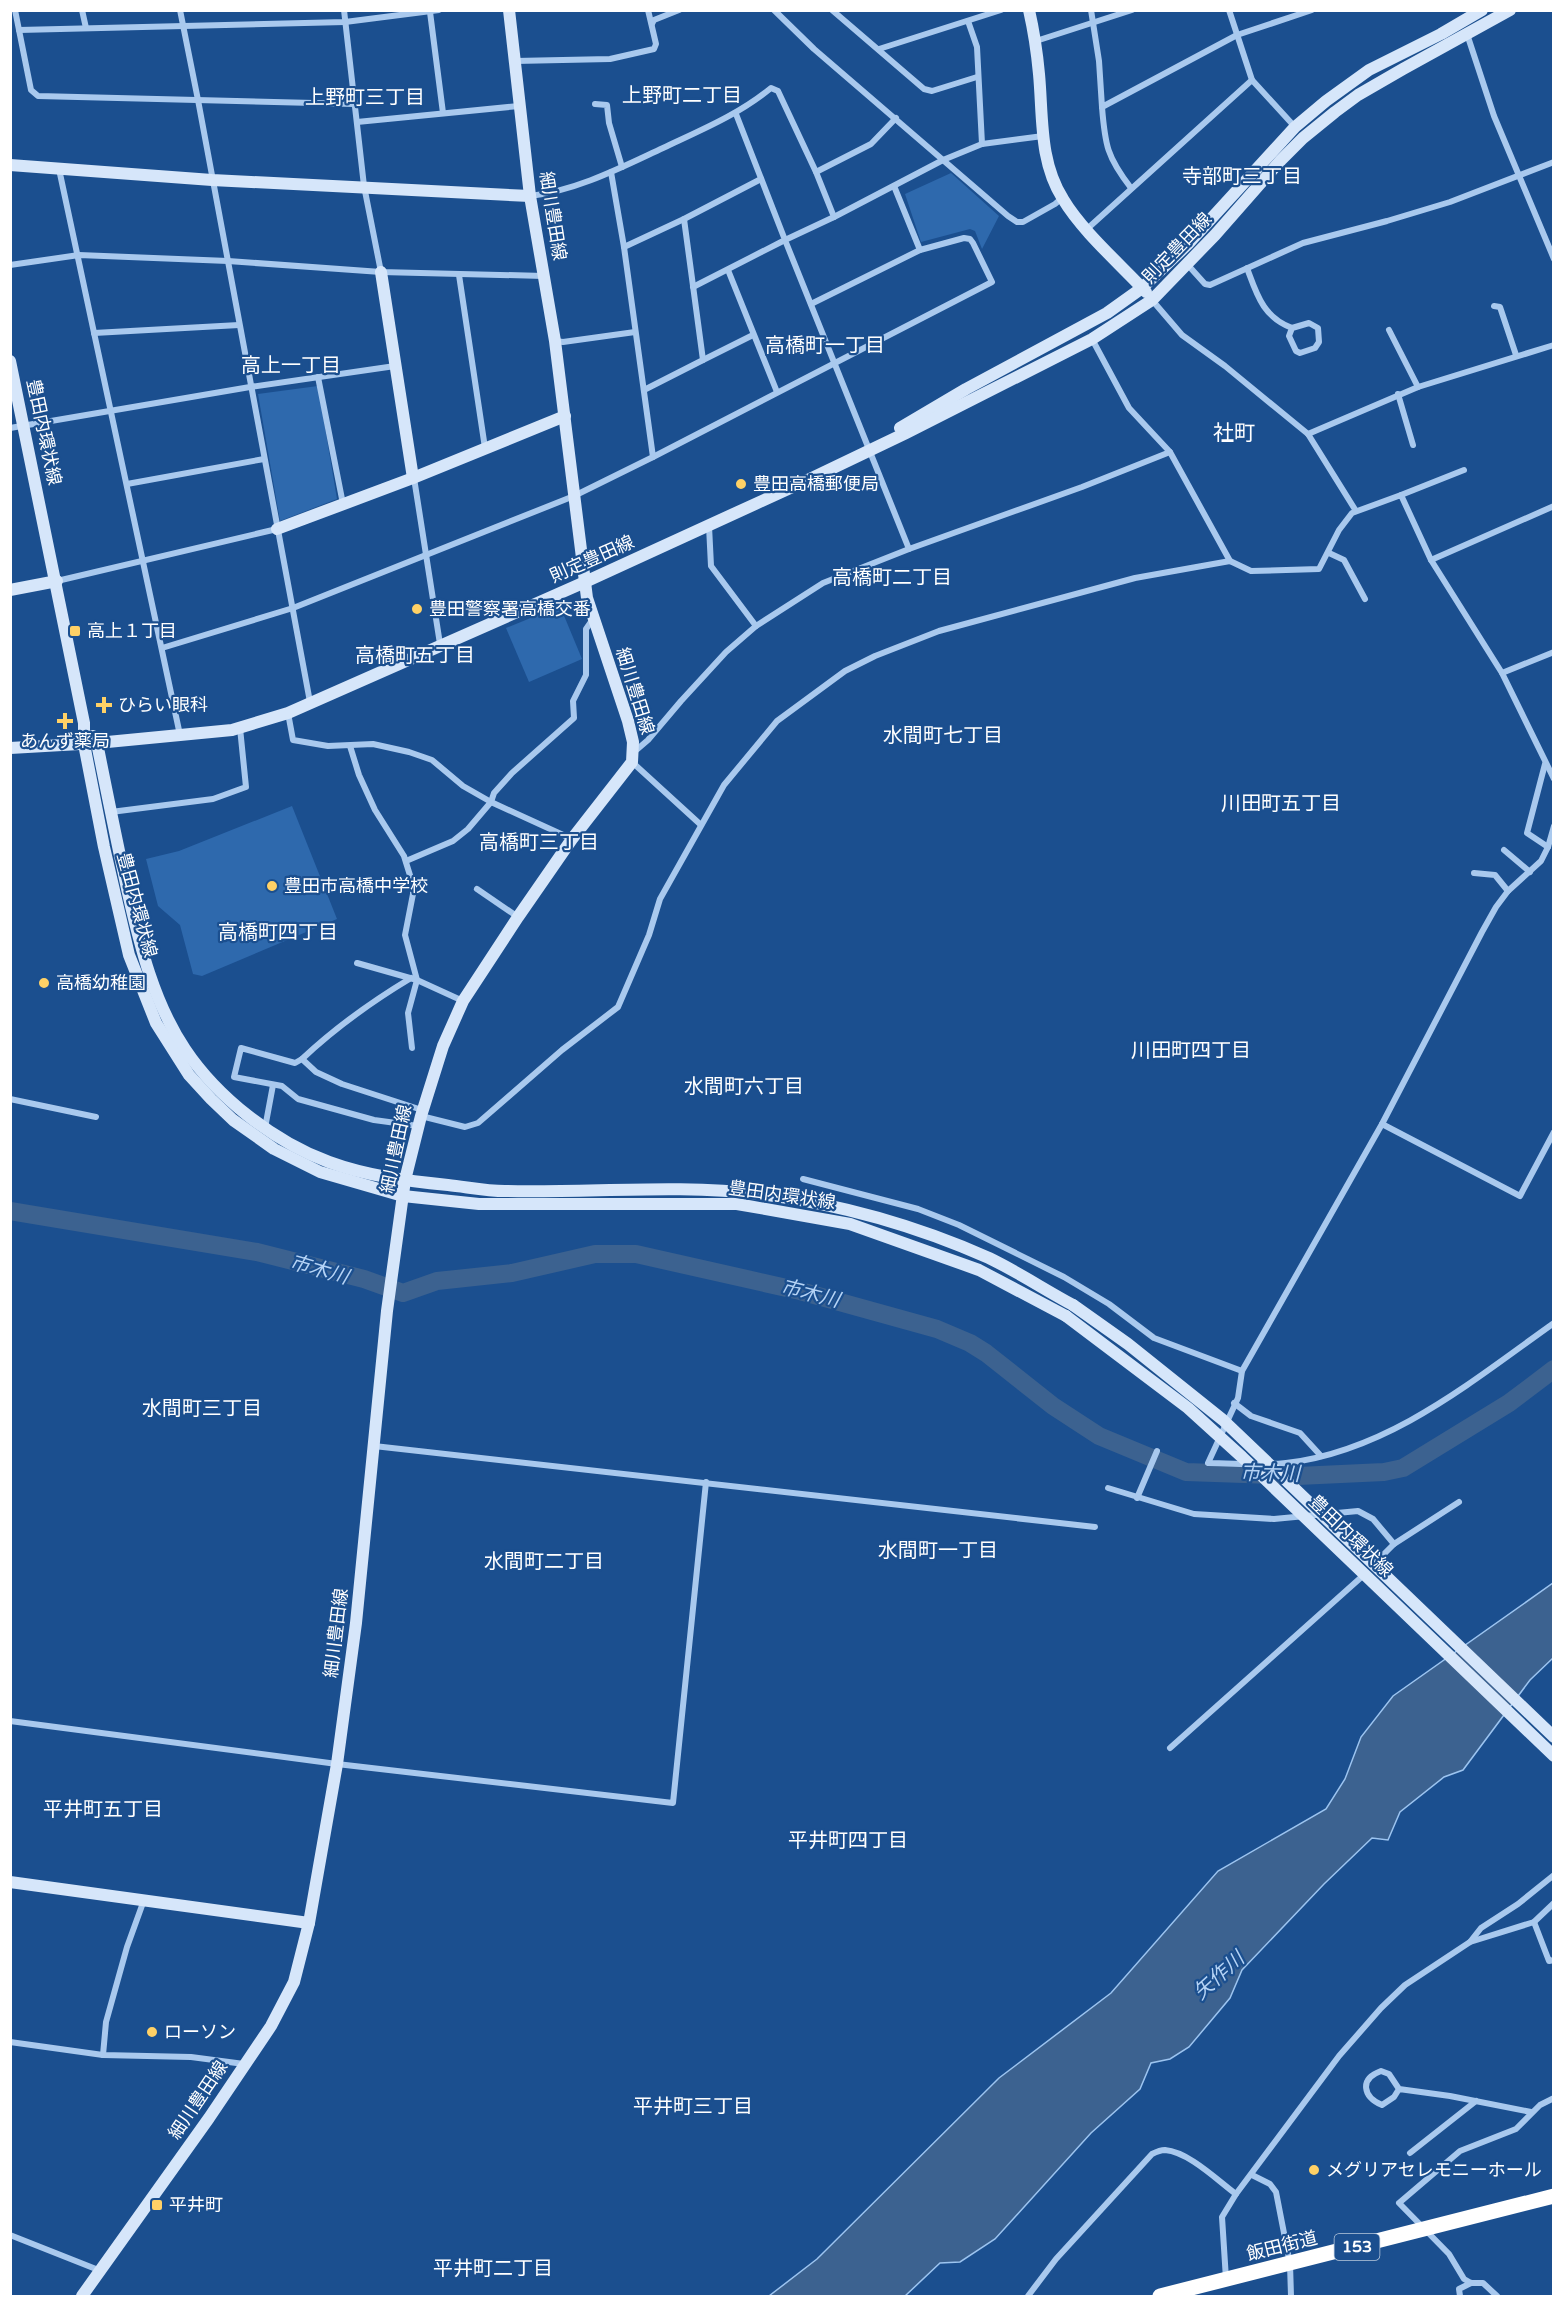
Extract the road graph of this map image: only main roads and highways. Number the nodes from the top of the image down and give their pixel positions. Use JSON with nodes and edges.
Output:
{"nodes":[{"id":1,"x":1554,"y":2196,"type":"edge"},
{"id":2,"x":1160,"y":2296,"type":"edge"}],
"edges":[{"from":1,"to":2,"type":"highway","name":"飯田街道","number":"153"}]}
